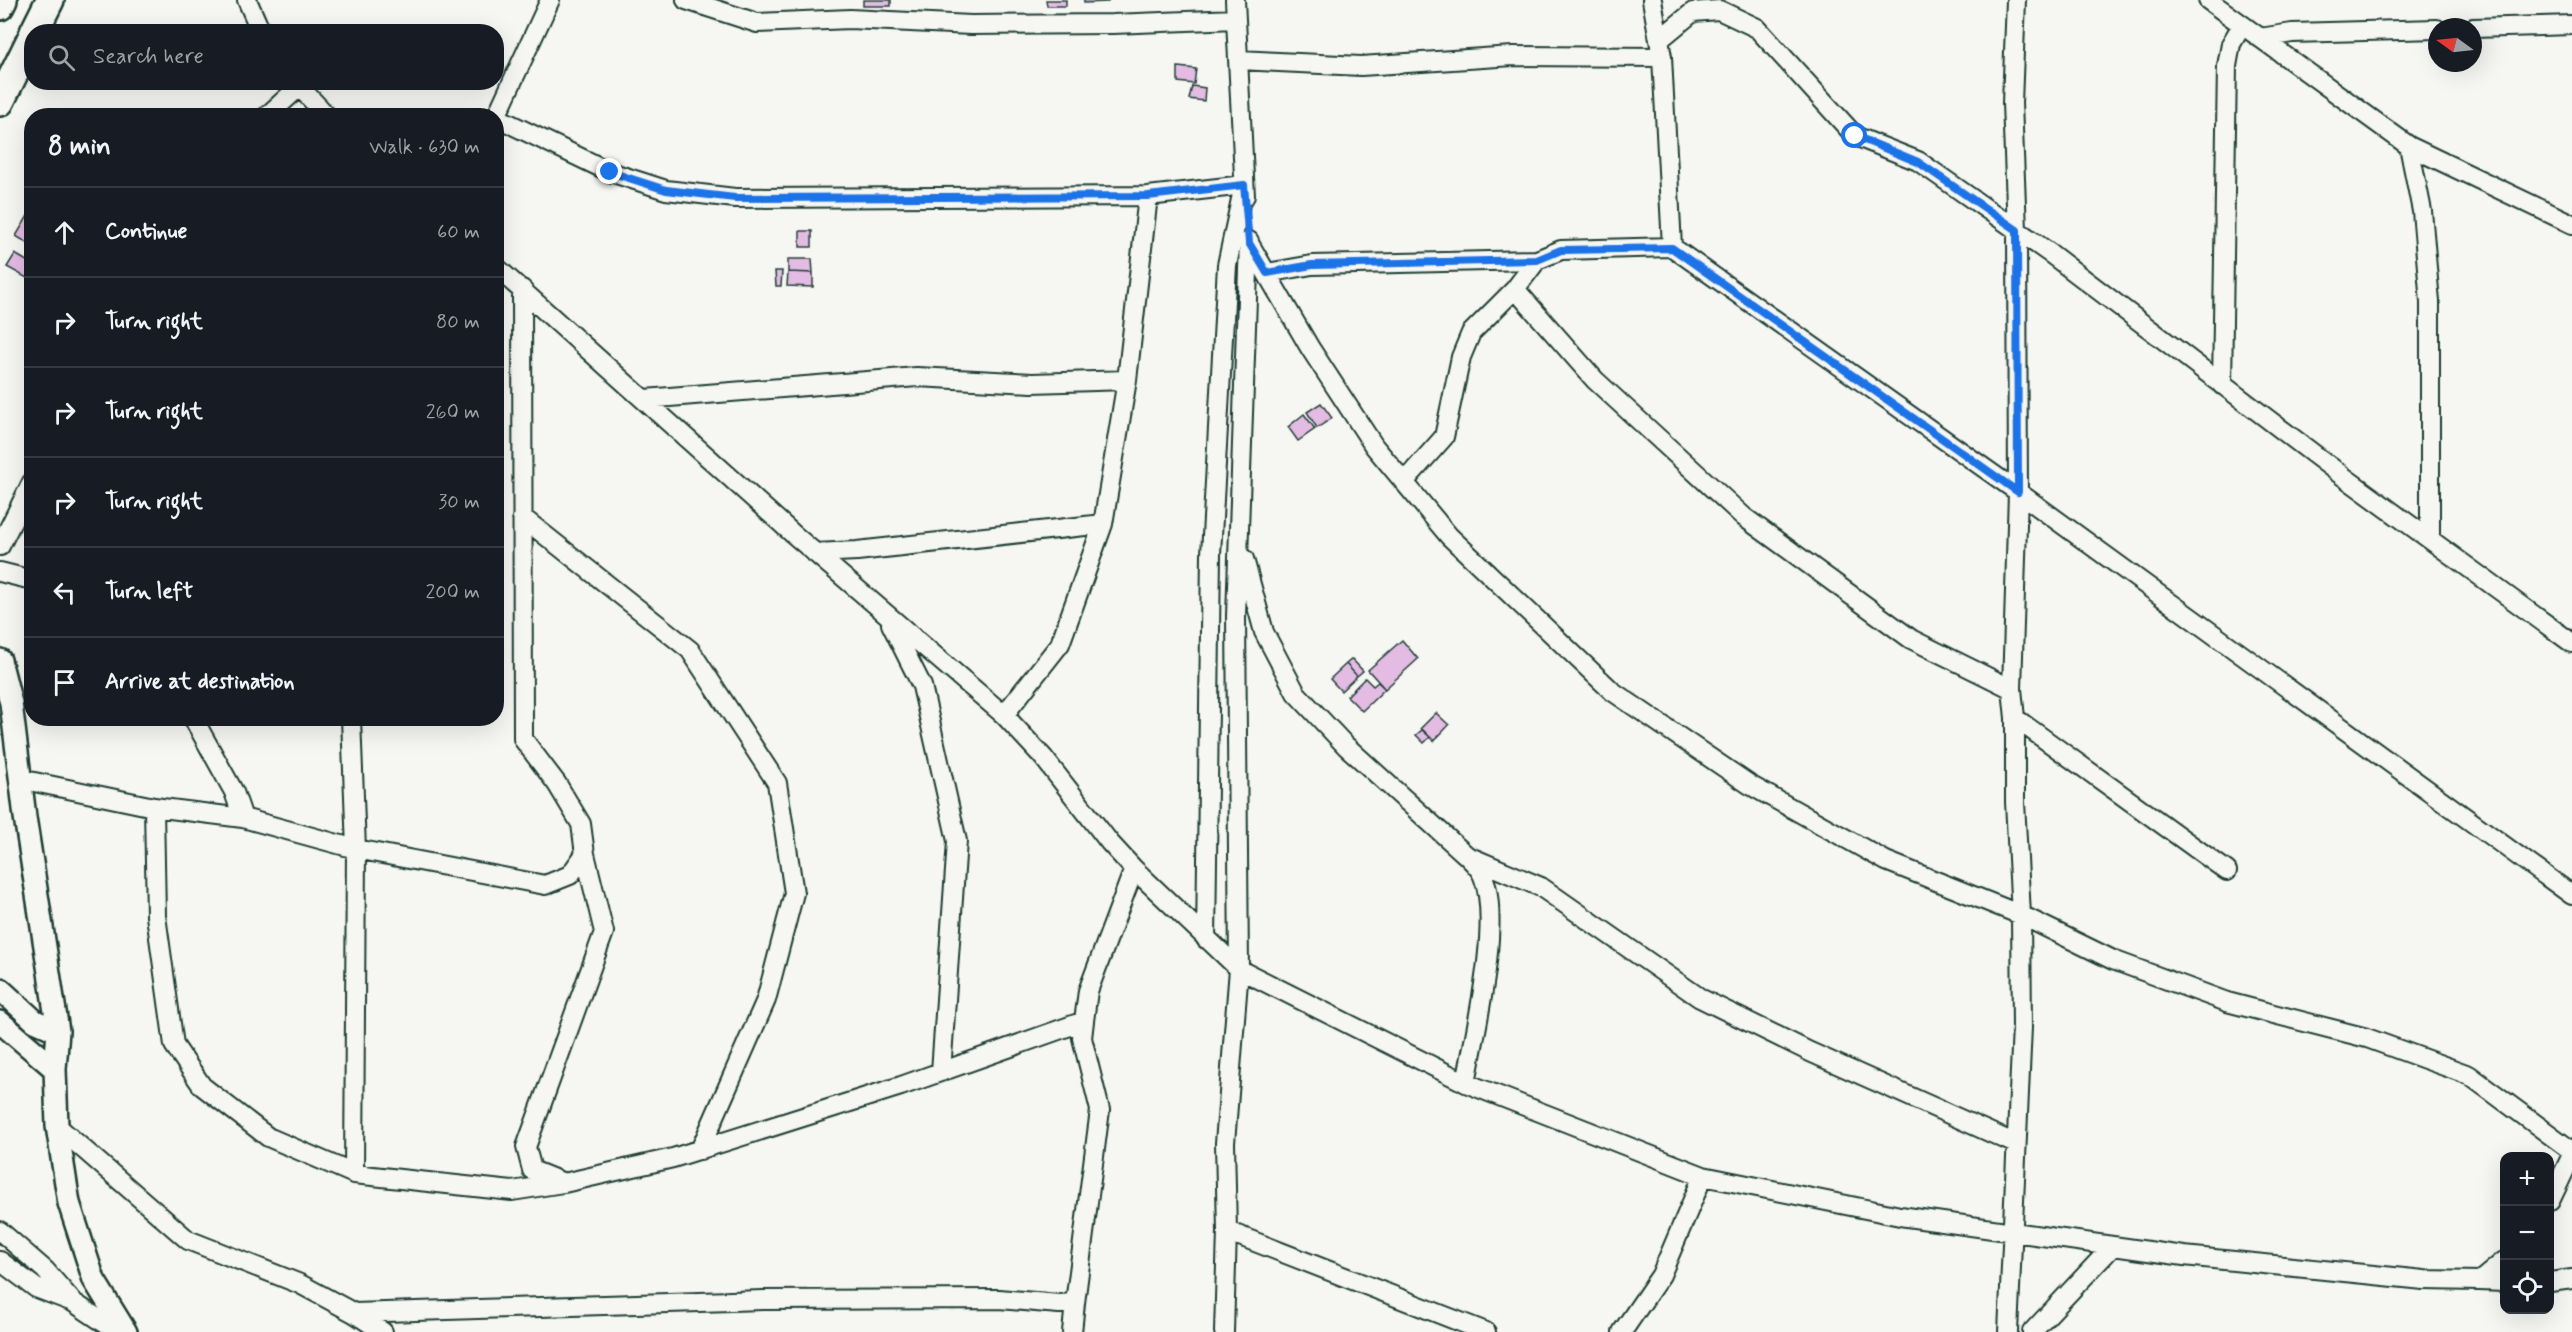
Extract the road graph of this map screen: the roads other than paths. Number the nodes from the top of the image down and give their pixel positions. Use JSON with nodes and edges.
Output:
{"nodes":[{"id":1,"x":3,"y":0,"type":"edge"},
{"id":2,"x":50,"y":0,"type":"edge"},
{"id":3,"x":247,"y":0,"type":"edge"},
{"id":4,"x":550,"y":0,"type":"edge"},
{"id":5,"x":686,"y":0,"type":"edge"},
{"id":6,"x":1235,"y":0,"type":"edge"},
{"id":7,"x":1652,"y":0,"type":"edge"},
{"id":8,"x":2016,"y":0,"type":"edge"},
{"id":9,"x":2208,"y":0,"type":"edge"},
{"id":10,"x":0,"y":6,"type":"edge"},
{"id":11,"x":1236,"y":18,"type":"junction"},
{"id":12,"x":38,"y":24,"type":"edge"},
{"id":13,"x":258,"y":24,"type":"edge"},
{"id":14,"x":2242,"y":25,"type":"junction"},
{"id":15,"x":2572,"y":25,"type":"edge"},
{"id":16,"x":2428,"y":28,"type":"edge"},
{"id":17,"x":2482,"y":28,"type":"edge"},
{"id":18,"x":2260,"y":38,"type":"junction"},
{"id":19,"x":1660,"y":48,"type":"junction"},
{"id":20,"x":24,"y":53,"type":"edge"},
{"id":21,"x":1239,"y":60,"type":"junction"},
{"id":22,"x":292,"y":90,"type":"edge"},
{"id":23,"x":302,"y":90,"type":"edge"},
{"id":24,"x":0,"y":102,"type":"edge"},
{"id":25,"x":275,"y":108,"type":"edge"},
{"id":26,"x":319,"y":108,"type":"edge"},
{"id":27,"x":500,"y":108,"type":"edge"},
{"id":28,"x":504,"y":121,"type":"edge"},
{"id":29,"x":2409,"y":146,"type":"junction"},
{"id":30,"x":1244,"y":185,"type":"junction"},
{"id":31,"x":1148,"y":196,"type":"junction"},
{"id":32,"x":2572,"y":224,"type":"edge"},
{"id":33,"x":2017,"y":230,"type":"junction"},
{"id":34,"x":1249,"y":243,"type":"junction"},
{"id":35,"x":1672,"y":248,"type":"junction"},
{"id":36,"x":1537,"y":260,"type":"junction"},
{"id":37,"x":1267,"y":273,"type":"junction"},
{"id":38,"x":504,"y":274,"type":"edge"},
{"id":39,"x":522,"y":289,"type":"junction"},
{"id":40,"x":1515,"y":289,"type":"junction"},
{"id":41,"x":1127,"y":380,"type":"junction"},
{"id":42,"x":2222,"y":385,"type":"junction"},
{"id":43,"x":645,"y":399,"type":"junction"},
{"id":44,"x":1404,"y":482,"type":"junction"},
{"id":45,"x":2018,"y":492,"type":"junction"},
{"id":46,"x":24,"y":498,"type":"edge"},
{"id":47,"x":522,"y":517,"type":"junction"},
{"id":48,"x":1103,"y":524,"type":"junction"},
{"id":49,"x":1238,"y":535,"type":"junction"},
{"id":50,"x":2430,"y":538,"type":"junction"},
{"id":51,"x":0,"y":546,"type":"edge"},
{"id":52,"x":814,"y":553,"type":"junction"},
{"id":53,"x":0,"y":572,"type":"edge"},
{"id":54,"x":24,"y":578,"type":"edge"},
{"id":55,"x":887,"y":616,"type":"junction"},
{"id":56,"x":2572,"y":643,"type":"edge"},
{"id":57,"x":0,"y":660,"type":"edge"},
{"id":58,"x":2012,"y":689,"type":"junction"},
{"id":59,"x":1004,"y":714,"type":"junction"},
{"id":60,"x":2015,"y":718,"type":"junction"},
{"id":61,"x":197,"y":726,"type":"edge"},
{"id":62,"x":351,"y":726,"type":"edge"},
{"id":63,"x":20,"y":779,"type":"junction"},
{"id":64,"x":154,"y":807,"type":"junction"},
{"id":65,"x":243,"y":818,"type":"junction"},
{"id":66,"x":356,"y":849,"type":"junction"},
{"id":67,"x":585,"y":854,"type":"junction"},
{"id":68,"x":1466,"y":855,"type":"junction"},
{"id":69,"x":1134,"y":869,"type":"junction"},
{"id":70,"x":2227,"y":871,"type":"dead end"},
{"id":71,"x":2572,"y":895,"type":"edge"},
{"id":72,"x":2021,"y":915,"type":"junction"},
{"id":73,"x":1206,"y":939,"type":"junction"},
{"id":74,"x":1239,"y":969,"type":"junction"},
{"id":75,"x":0,"y":989,"type":"edge"},
{"id":76,"x":0,"y":1022,"type":"edge"},
{"id":77,"x":1084,"y":1022,"type":"junction"},
{"id":78,"x":58,"y":1031,"type":"junction"},
{"id":79,"x":55,"y":1070,"type":"junction"},
{"id":80,"x":941,"y":1072,"type":"junction"},
{"id":81,"x":1466,"y":1083,"type":"junction"},
{"id":82,"x":57,"y":1126,"type":"junction"},
{"id":83,"x":2016,"y":1144,"type":"junction"},
{"id":84,"x":700,"y":1150,"type":"junction"},
{"id":85,"x":2572,"y":1153,"type":"edge"},
{"id":86,"x":354,"y":1174,"type":"junction"},
{"id":87,"x":1703,"y":1176,"type":"junction"},
{"id":88,"x":564,"y":1183,"type":"junction"},
{"id":89,"x":2554,"y":1192,"type":"edge"},
{"id":90,"x":0,"y":1231,"type":"edge"},
{"id":91,"x":1227,"y":1231,"type":"junction"},
{"id":92,"x":2013,"y":1231,"type":"junction"},
{"id":93,"x":2113,"y":1246,"type":"junction"},
{"id":94,"x":0,"y":1261,"type":"edge"},
{"id":95,"x":2500,"y":1265,"type":"edge"},
{"id":96,"x":2572,"y":1279,"type":"edge"},
{"id":97,"x":2480,"y":1281,"type":"junction"},
{"id":98,"x":2554,"y":1281,"type":"edge"},
{"id":99,"x":2500,"y":1282,"type":"edge"},
{"id":100,"x":73,"y":1302,"type":"junction"},
{"id":101,"x":1075,"y":1303,"type":"junction"},
{"id":102,"x":354,"y":1313,"type":"junction"},
{"id":103,"x":118,"y":1332,"type":"edge"},
{"id":104,"x":126,"y":1332,"type":"edge"},
{"id":105,"x":383,"y":1332,"type":"edge"},
{"id":106,"x":1072,"y":1332,"type":"edge"},
{"id":107,"x":1224,"y":1332,"type":"edge"},
{"id":108,"x":1486,"y":1332,"type":"edge"},
{"id":109,"x":1622,"y":1332,"type":"edge"},
{"id":110,"x":2008,"y":1332,"type":"edge"},
{"id":111,"x":2032,"y":1332,"type":"edge"}],
"edges":[{"from":1,"to":10,"type":"main road"},
{"from":2,"to":12,"type":"main road"},
{"from":3,"to":13,"type":"street"},
{"from":4,"to":27,"type":"street"},
{"from":5,"to":11,"type":"street"},
{"from":6,"to":11,"type":"street"},
{"from":7,"to":19,"type":"street"},
{"from":8,"to":33,"type":"street"},
{"from":9,"to":14,"type":"street"},
{"from":11,"to":21,"type":"street"},
{"from":14,"to":18,"type":"street"},
{"from":14,"to":42,"type":"street"},
{"from":15,"to":17,"type":"street"},
{"from":16,"to":18,"type":"street"},
{"from":18,"to":29,"type":"street"},
{"from":19,"to":21,"type":"street"},
{"from":19,"to":33,"type":"street"},
{"from":19,"to":35,"type":"street"},
{"from":20,"to":24,"type":"main road"},
{"from":21,"to":30,"type":"street"},
{"from":22,"to":25,"type":"street"},
{"from":23,"to":26,"type":"street"},
{"from":28,"to":31,"type":"street"},
{"from":29,"to":32,"type":"street"},
{"from":29,"to":50,"type":"street"},
{"from":30,"to":31,"type":"street"},
{"from":30,"to":34,"type":"street"},
{"from":30,"to":73,"type":"street"},
{"from":31,"to":41,"type":"street"},
{"from":33,"to":42,"type":"street"},
{"from":33,"to":45,"type":"street"},
{"from":34,"to":37,"type":"street"},
{"from":34,"to":49,"type":"street"},
{"from":35,"to":36,"type":"street"},
{"from":35,"to":45,"type":"street"},
{"from":36,"to":37,"type":"street"},
{"from":36,"to":40,"type":"street"},
{"from":37,"to":44,"type":"street"},
{"from":38,"to":39,"type":"street"},
{"from":39,"to":43,"type":"street"},
{"from":39,"to":47,"type":"street"},
{"from":40,"to":44,"type":"street"},
{"from":40,"to":58,"type":"street"},
{"from":41,"to":43,"type":"street"},
{"from":41,"to":48,"type":"street"},
{"from":42,"to":50,"type":"street"},
{"from":43,"to":52,"type":"street"},
{"from":44,"to":72,"type":"street"},
{"from":45,"to":58,"type":"street"},
{"from":45,"to":71,"type":"street"},
{"from":46,"to":51,"type":"street"},
{"from":47,"to":67,"type":"street"},
{"from":47,"to":84,"type":"street"},
{"from":48,"to":52,"type":"street"},
{"from":48,"to":59,"type":"street"},
{"from":49,"to":68,"type":"street"},
{"from":49,"to":74,"type":"street"},
{"from":50,"to":56,"type":"street"},
{"from":52,"to":55,"type":"street"},
{"from":53,"to":54,"type":"street"},
{"from":55,"to":59,"type":"street"},
{"from":55,"to":80,"type":"street"},
{"from":57,"to":63,"type":"street"},
{"from":58,"to":60,"type":"street"},
{"from":59,"to":69,"type":"street"},
{"from":60,"to":70,"type":"street"},
{"from":60,"to":72,"type":"street"},
{"from":61,"to":65,"type":"street"},
{"from":62,"to":66,"type":"street"},
{"from":63,"to":64,"type":"street"},
{"from":63,"to":78,"type":"street"},
{"from":64,"to":65,"type":"street"},
{"from":64,"to":86,"type":"street"},
{"from":65,"to":66,"type":"street"},
{"from":66,"to":67,"type":"street"},
{"from":66,"to":86,"type":"street"},
{"from":67,"to":88,"type":"street"},
{"from":68,"to":81,"type":"street"},
{"from":68,"to":83,"type":"street"},
{"from":69,"to":73,"type":"street"},
{"from":69,"to":77,"type":"street"},
{"from":72,"to":83,"type":"street"},
{"from":72,"to":85,"type":"street"},
{"from":73,"to":74,"type":"street"},
{"from":74,"to":81,"type":"street"},
{"from":74,"to":91,"type":"street"},
{"from":75,"to":78,"type":"street"},
{"from":76,"to":79,"type":"street"},
{"from":77,"to":80,"type":"street"},
{"from":77,"to":101,"type":"street"},
{"from":78,"to":79,"type":"street"},
{"from":79,"to":82,"type":"street"},
{"from":80,"to":84,"type":"street"},
{"from":81,"to":87,"type":"street"},
{"from":82,"to":102,"type":"street"},
{"from":82,"to":104,"type":"street"},
{"from":83,"to":92,"type":"street"},
{"from":84,"to":88,"type":"street"},
{"from":85,"to":89,"type":"street"},
{"from":86,"to":88,"type":"street"},
{"from":87,"to":92,"type":"street"},
{"from":87,"to":109,"type":"street"},
{"from":90,"to":100,"type":"street"},
{"from":91,"to":107,"type":"street"},
{"from":91,"to":108,"type":"street"},
{"from":92,"to":93,"type":"street"},
{"from":92,"to":110,"type":"street"},
{"from":93,"to":97,"type":"street"},
{"from":93,"to":111,"type":"street"},
{"from":94,"to":100,"type":"street"},
{"from":95,"to":97,"type":"street"},
{"from":96,"to":98,"type":"street"},
{"from":97,"to":99,"type":"street"},
{"from":100,"to":103,"type":"street"},
{"from":101,"to":102,"type":"street"},
{"from":101,"to":106,"type":"street"},
{"from":102,"to":105,"type":"street"}]}
